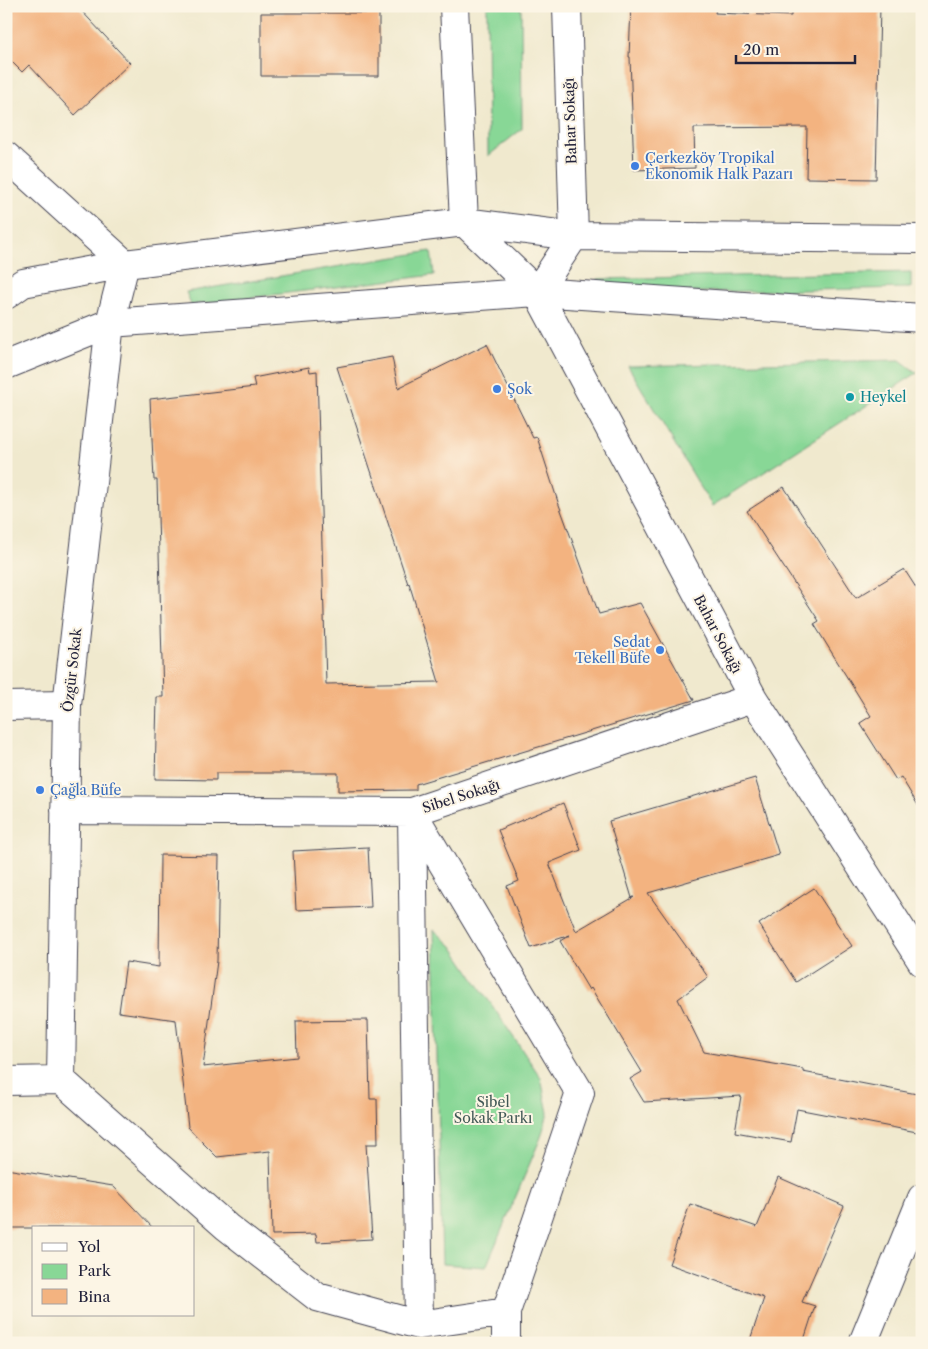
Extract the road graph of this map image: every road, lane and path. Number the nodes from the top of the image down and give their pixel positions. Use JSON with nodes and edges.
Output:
{"nodes":[{"id":1,"x":454,"y":6,"type":"edge"},
{"id":2,"x":567,"y":6,"type":"edge"},
{"id":3,"x":6,"y":156,"type":"edge"},
{"id":4,"x":464,"y":222,"type":"junction"},
{"id":5,"x":574,"y":236,"type":"junction"},
{"id":6,"x":922,"y":239,"type":"edge"},
{"id":7,"x":124,"y":264,"type":"junction"},
{"id":8,"x":537,"y":292,"type":"junction"},
{"id":9,"x":6,"y":295,"type":"edge"},
{"id":10,"x":922,"y":318,"type":"edge"},
{"id":11,"x":110,"y":323,"type":"junction"},
{"id":12,"x":6,"y":365,"type":"edge"},
{"id":13,"x":753,"y":698,"type":"junction"},
{"id":14,"x":67,"y":705,"type":"junction"},
{"id":15,"x":6,"y":706,"type":"edge"},
{"id":16,"x":65,"y":810,"type":"junction"},
{"id":17,"x":412,"y":812,"type":"junction"},
{"id":18,"x":920,"y":956,"type":"edge"},
{"id":19,"x":61,"y":1080,"type":"junction"},
{"id":20,"x":6,"y":1081,"type":"edge"},
{"id":21,"x":922,"y":1198,"type":"edge"},
{"id":22,"x":506,"y":1312,"type":"junction"},
{"id":23,"x":419,"y":1325,"type":"junction"},
{"id":24,"x":506,"y":1343,"type":"edge"},
{"id":25,"x":863,"y":1343,"type":"edge"}],
"edges":[{"from":1,"to":4,"type":"street"},
{"from":2,"to":5,"type":"street","name":"Bahar Sokağı"},
{"from":3,"to":7,"type":"street"},
{"from":4,"to":5,"type":"street"},
{"from":4,"to":7,"type":"street"},
{"from":4,"to":8,"type":"street","name":"Bahar Sokağı"},
{"from":5,"to":6,"type":"street"},
{"from":5,"to":8,"type":"street"},
{"from":7,"to":9,"type":"street"},
{"from":7,"to":11,"type":"street","name":"Özgür Sokak"},
{"from":8,"to":10,"type":"street"},
{"from":8,"to":11,"type":"street"},
{"from":8,"to":13,"type":"street","name":"Bahar Sokağı"},
{"from":11,"to":12,"type":"street"},
{"from":11,"to":14,"type":"street","name":"Özgür Sokak"},
{"from":13,"to":17,"type":"street","name":"Sibel Sokağı"},
{"from":13,"to":18,"type":"street","name":"Bahar Sokağı"},
{"from":14,"to":15,"type":"street"},
{"from":14,"to":16,"type":"street","name":"Özgür Sokak"},
{"from":16,"to":17,"type":"street","name":"Sibel Sokağı"},
{"from":16,"to":19,"type":"street","name":"Özgür Sokak"},
{"from":17,"to":22,"type":"street"},
{"from":17,"to":23,"type":"street"},
{"from":19,"to":20,"type":"street"},
{"from":19,"to":23,"type":"street"},
{"from":21,"to":25,"type":"street"},
{"from":22,"to":23,"type":"street"},
{"from":22,"to":24,"type":"street"}]}
